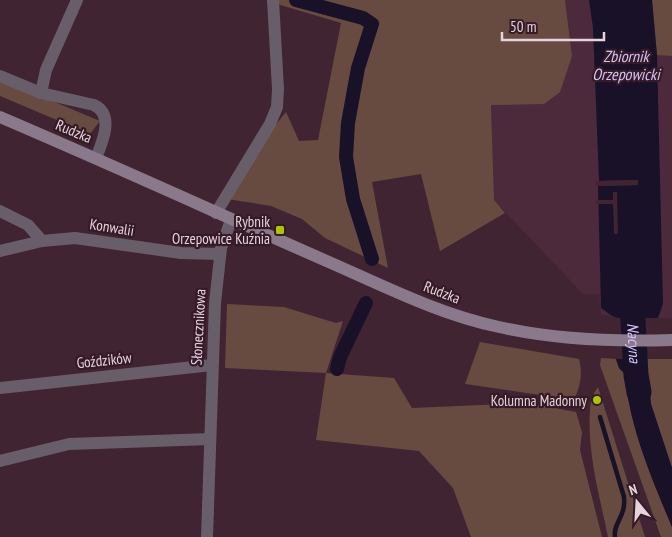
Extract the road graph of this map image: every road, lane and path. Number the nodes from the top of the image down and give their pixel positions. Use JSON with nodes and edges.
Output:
{"nodes":[{"id":1,"x":77,"y":0,"type":"edge"},
{"id":2,"x":273,"y":0,"type":"edge"},
{"id":3,"x":0,"y":76,"type":"edge"},
{"id":4,"x":41,"y":93,"type":"junction"},
{"id":5,"x":0,"y":117,"type":"edge"},
{"id":6,"x":96,"y":158,"type":"junction"},
{"id":7,"x":0,"y":211,"type":"edge"},
{"id":8,"x":216,"y":213,"type":"junction"},
{"id":9,"x":231,"y":220,"type":"junction"},
{"id":10,"x":42,"y":241,"type":"junction"},
{"id":11,"x":0,"y":250,"type":"edge"},
{"id":12,"x":220,"y":254,"type":"junction"},
{"id":13,"x":666,"y":340,"type":"edge"},
{"id":14,"x":212,"y":365,"type":"junction"},
{"id":15,"x":0,"y":388,"type":"edge"},
{"id":16,"x":210,"y":439,"type":"junction"},
{"id":17,"x":0,"y":461,"type":"edge"},
{"id":18,"x":207,"y":537,"type":"edge"}],
"edges":[{"from":1,"to":4,"type":"street"},
{"from":2,"to":8,"type":"street"},
{"from":3,"to":4,"type":"street"},
{"from":4,"to":6,"type":"street"},
{"from":5,"to":6,"type":"main road","name":"Rudzka"},
{"from":6,"to":8,"type":"main road","name":"Rudzka"},
{"from":7,"to":10,"type":"street"},
{"from":8,"to":9,"type":"main road","name":"Rudzka"},
{"from":9,"to":12,"type":"street","name":"Słonecznikowa"},
{"from":9,"to":13,"type":"main road","name":"Rudzka"},
{"from":10,"to":11,"type":"street","name":"Konwalii"},
{"from":10,"to":12,"type":"street","name":"Konwalii"},
{"from":12,"to":14,"type":"street","name":"Słonecznikowa"},
{"from":14,"to":15,"type":"street","name":"Goździków"},
{"from":14,"to":16,"type":"street","name":"Słonecznikowa"},
{"from":16,"to":17,"type":"street"},
{"from":16,"to":18,"type":"street","name":"Słonecznikowa"}]}
